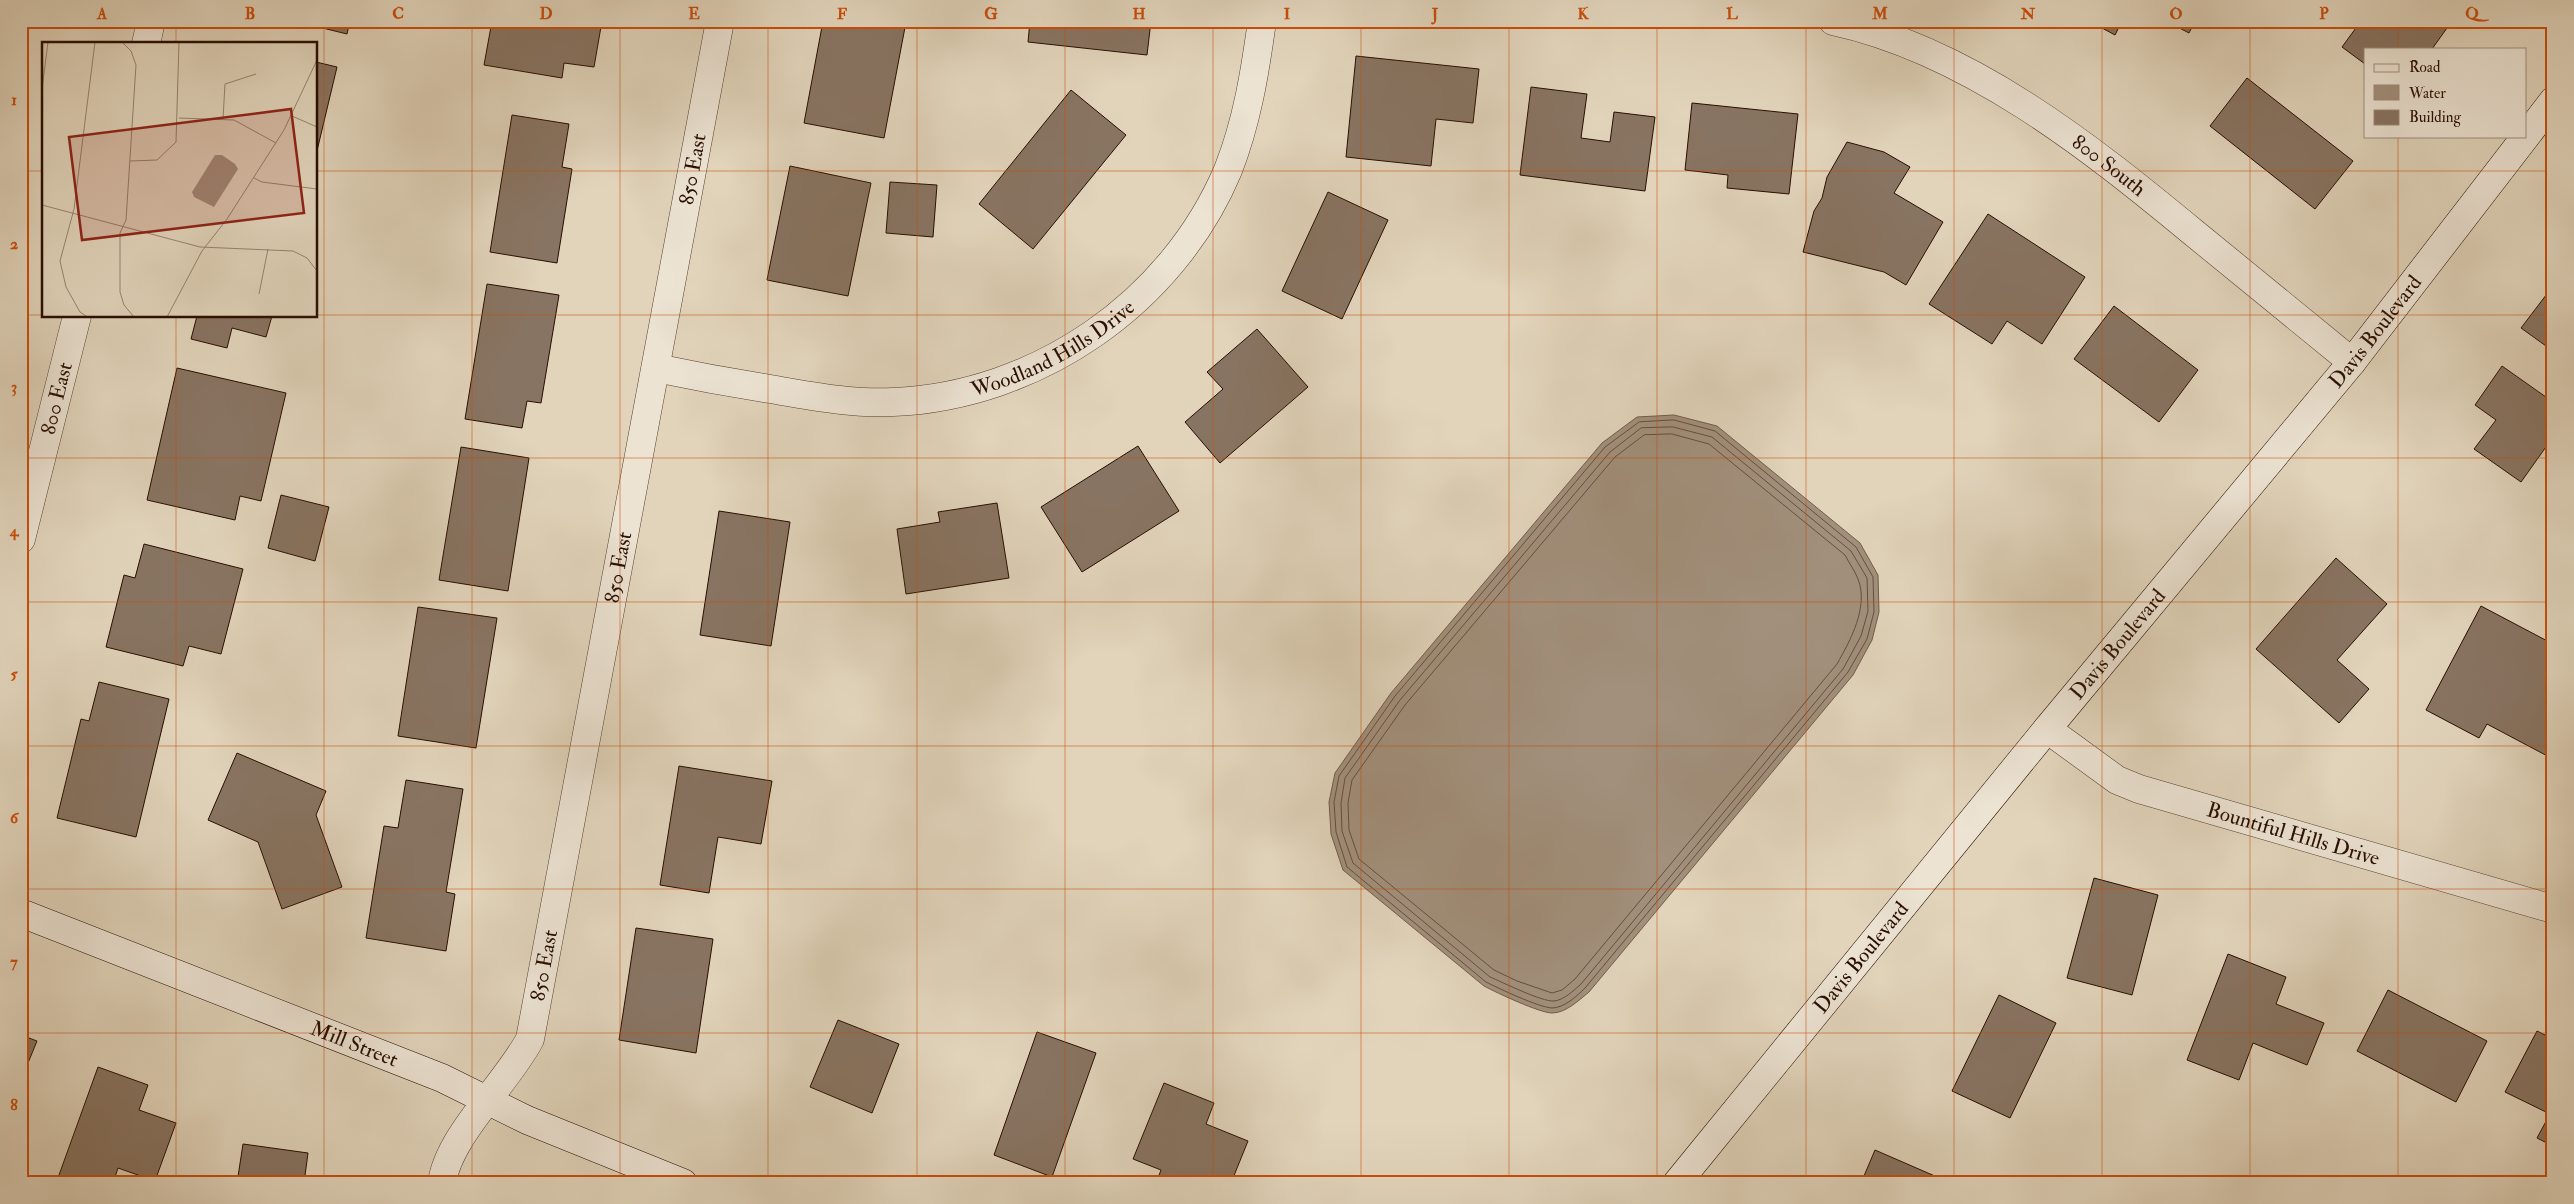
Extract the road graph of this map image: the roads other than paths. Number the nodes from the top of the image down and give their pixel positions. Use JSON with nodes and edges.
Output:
{"nodes":[{"id":1,"x":152,"y":21,"type":"edge"},
{"id":2,"x":720,"y":21,"type":"edge"},
{"id":3,"x":1262,"y":21,"type":"edge"},
{"id":4,"x":1833,"y":21,"type":"edge"},
{"id":5,"x":147,"y":42,"type":"edge"},
{"id":6,"x":2553,"y":101,"type":"edge"},
{"id":7,"x":2526,"y":136,"type":"edge"},
{"id":8,"x":2525,"y":138,"type":"edge"},
{"id":9,"x":76,"y":318,"type":"edge"},
{"id":10,"x":2352,"y":362,"type":"junction"},
{"id":11,"x":656,"y":368,"type":"junction"},
{"id":12,"x":21,"y":539,"type":"edge"},
{"id":13,"x":2047,"y":729,"type":"junction"},
{"id":14,"x":2553,"y":908,"type":"edge"},
{"id":15,"x":21,"y":913,"type":"edge"},
{"id":16,"x":487,"y":1100,"type":"junction"},
{"id":17,"x":442,"y":1183,"type":"edge"},
{"id":18,"x":683,"y":1183,"type":"edge"},
{"id":19,"x":1677,"y":1183,"type":"edge"}],
"edges":[{"from":1,"to":5,"type":"street"},
{"from":2,"to":11,"type":"street","name":"850 East"},
{"from":3,"to":11,"type":"street","name":"Woodland Hills Drive"},
{"from":4,"to":10,"type":"street","name":"800 South"},
{"from":6,"to":7,"type":"street","name":"Davis Boulevard"},
{"from":8,"to":10,"type":"street","name":"Davis Boulevard"},
{"from":9,"to":12,"type":"street","name":"800 East"},
{"from":10,"to":13,"type":"street","name":"Davis Boulevard"},
{"from":11,"to":16,"type":"street","name":"850 East"},
{"from":13,"to":14,"type":"street","name":"Bountiful Hills Drive"},
{"from":13,"to":19,"type":"street","name":"Davis Boulevard"},
{"from":15,"to":16,"type":"street","name":"Mill Street"},
{"from":16,"to":17,"type":"street","name":"850 East"},
{"from":16,"to":18,"type":"street","name":"Mill Street"}]}
